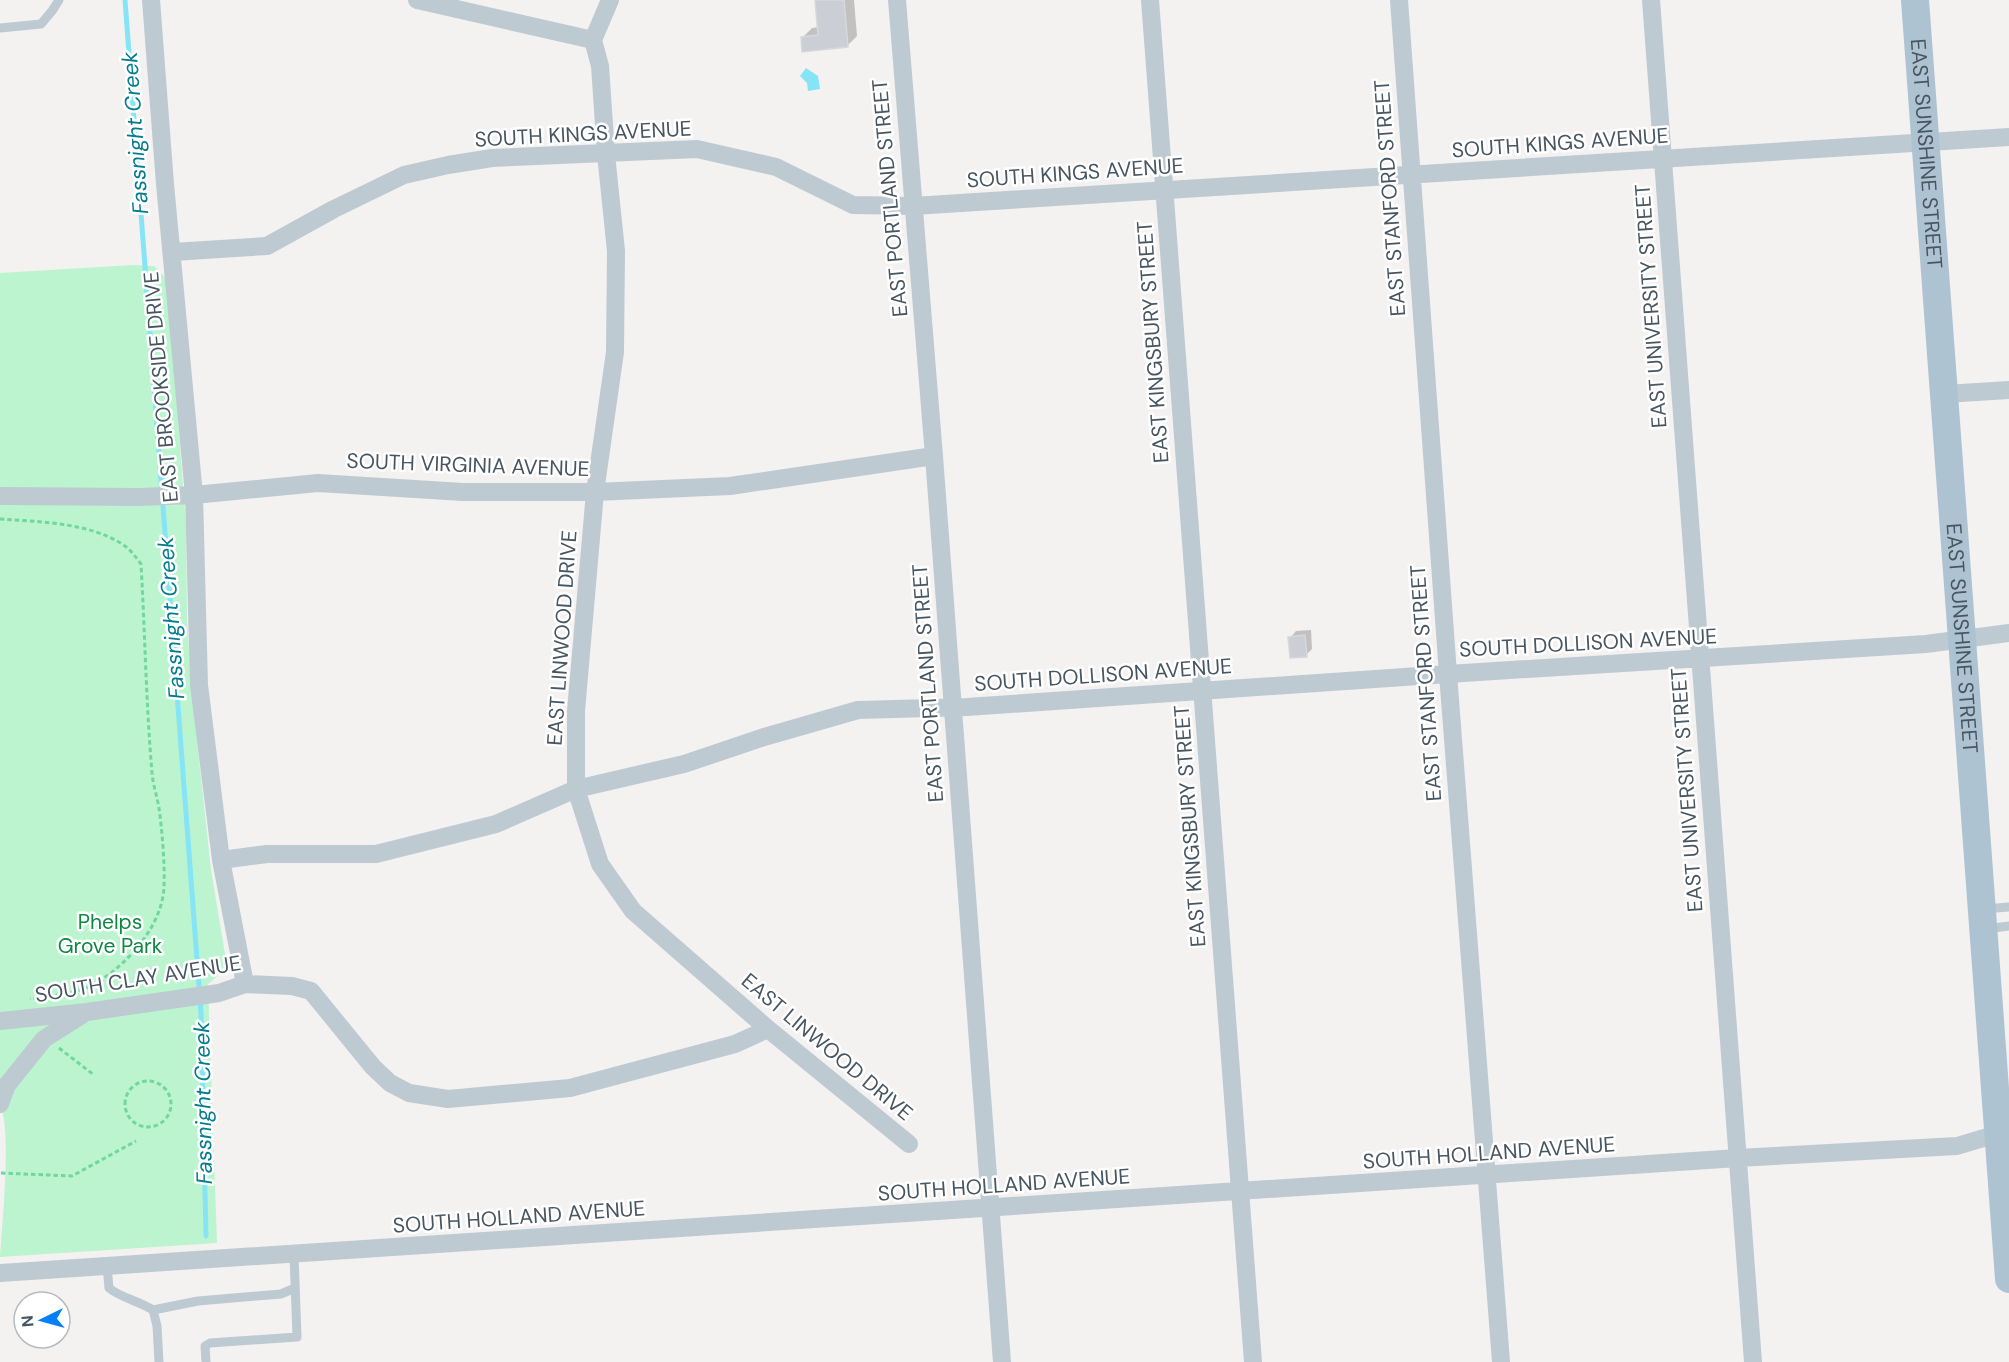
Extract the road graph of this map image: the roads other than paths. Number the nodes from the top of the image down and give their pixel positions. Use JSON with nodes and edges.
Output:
{"nodes":[{"id":1,"x":58,"y":0,"type":"edge"},
{"id":2,"x":151,"y":0,"type":"edge"},
{"id":3,"x":417,"y":0,"type":"edge"},
{"id":4,"x":610,"y":0,"type":"edge"},
{"id":5,"x":897,"y":0,"type":"edge"},
{"id":6,"x":1150,"y":0,"type":"edge"},
{"id":7,"x":1399,"y":0,"type":"edge"},
{"id":8,"x":1651,"y":0,"type":"edge"},
{"id":9,"x":1915,"y":0,"type":"edge"},
{"id":10,"x":0,"y":28,"type":"edge"},
{"id":11,"x":592,"y":40,"type":"junction"},
{"id":12,"x":2009,"y":137,"type":"edge"},
{"id":13,"x":1926,"y":142,"type":"junction"},
{"id":14,"x":606,"y":154,"type":"junction"},
{"id":15,"x":1663,"y":159,"type":"junction"},
{"id":16,"x":1411,"y":174,"type":"junction"},
{"id":17,"x":1164,"y":190,"type":"junction"},
{"id":18,"x":913,"y":206,"type":"junction"},
{"id":19,"x":173,"y":252,"type":"junction"},
{"id":20,"x":2009,"y":390,"type":"edge"},
{"id":21,"x":1945,"y":394,"type":"junction"},
{"id":22,"x":934,"y":456,"type":"junction"},
{"id":23,"x":595,"y":492,"type":"junction"},
{"id":24,"x":189,"y":495,"type":"junction"},
{"id":25,"x":0,"y":496,"type":"edge"},
{"id":26,"x":2009,"y":633,"type":"edge"},
{"id":27,"x":1963,"y":639,"type":"junction"},
{"id":28,"x":1700,"y":658,"type":"junction"},
{"id":29,"x":1448,"y":674,"type":"junction"},
{"id":30,"x":1202,"y":691,"type":"junction"},
{"id":31,"x":952,"y":708,"type":"junction"},
{"id":32,"x":576,"y":789,"type":"junction"},
{"id":33,"x":221,"y":860,"type":"junction"},
{"id":34,"x":1996,"y":918,"type":"edge"},
{"id":35,"x":245,"y":984,"type":"junction"},
{"id":36,"x":87,"y":1012,"type":"junction"},
{"id":37,"x":0,"y":1021,"type":"edge"},
{"id":38,"x":768,"y":1029,"type":"junction"},
{"id":39,"x":0,"y":1104,"type":"edge"},
{"id":40,"x":2004,"y":1132,"type":"edge"},
{"id":41,"x":909,"y":1144,"type":"dead end"},
{"id":42,"x":1738,"y":1158,"type":"junction"},
{"id":43,"x":1488,"y":1176,"type":"junction"},
{"id":44,"x":1240,"y":1192,"type":"junction"},
{"id":45,"x":989,"y":1209,"type":"junction"},
{"id":46,"x":294,"y":1254,"type":"junction"},
{"id":47,"x":106,"y":1266,"type":"junction"},
{"id":48,"x":0,"y":1273,"type":"edge"},
{"id":49,"x":2009,"y":1279,"type":"edge"},
{"id":50,"x":295,"y":1288,"type":"junction"},
{"id":51,"x":153,"y":1310,"type":"junction"},
{"id":52,"x":159,"y":1362,"type":"edge"},
{"id":53,"x":206,"y":1362,"type":"edge"},
{"id":54,"x":1002,"y":1362,"type":"edge"},
{"id":55,"x":1253,"y":1362,"type":"edge"},
{"id":56,"x":1501,"y":1362,"type":"edge"},
{"id":57,"x":1753,"y":1362,"type":"edge"}],
"edges":[{"from":1,"to":10,"type":"lane"},
{"from":2,"to":19,"type":"street","name":"EAST BROOKSIDE DRIVE"},
{"from":3,"to":11,"type":"street"},
{"from":4,"to":11,"type":"street"},
{"from":5,"to":18,"type":"street","name":"EAST PORTLAND STREET"},
{"from":6,"to":17,"type":"street","name":"EAST KINGSBURY STREET"},
{"from":7,"to":16,"type":"street","name":"EAST STANFORD STREET"},
{"from":8,"to":15,"type":"street","name":"EAST UNIVERSITY STREET"},
{"from":9,"to":13,"type":"main road","name":"EAST SUNSHINE STREET"},
{"from":11,"to":14,"type":"street","name":"EAST LINWOOD DRIVE"},
{"from":12,"to":13,"type":"street","name":"SOUTH KINGS AVENUE"},
{"from":13,"to":15,"type":"street","name":"SOUTH KINGS AVENUE"},
{"from":13,"to":21,"type":"main road","name":"EAST SUNSHINE STREET"},
{"from":14,"to":18,"type":"street","name":"SOUTH KINGS AVENUE"},
{"from":14,"to":19,"type":"street","name":"SOUTH KINGS AVENUE"},
{"from":14,"to":23,"type":"street","name":"EAST LINWOOD DRIVE"},
{"from":15,"to":16,"type":"street","name":"SOUTH KINGS AVENUE"},
{"from":15,"to":28,"type":"street","name":"EAST UNIVERSITY STREET"},
{"from":16,"to":17,"type":"street","name":"SOUTH KINGS AVENUE"},
{"from":16,"to":29,"type":"street","name":"EAST STANFORD STREET"},
{"from":17,"to":18,"type":"street","name":"SOUTH KINGS AVENUE"},
{"from":17,"to":30,"type":"street","name":"EAST KINGSBURY STREET"},
{"from":18,"to":22,"type":"street","name":"EAST PORTLAND STREET"},
{"from":19,"to":24,"type":"street","name":"EAST BROOKSIDE DRIVE"},
{"from":20,"to":21,"type":"street"},
{"from":21,"to":27,"type":"main road","name":"EAST SUNSHINE STREET"},
{"from":22,"to":23,"type":"street","name":"SOUTH VIRGINIA AVENUE"},
{"from":22,"to":31,"type":"street","name":"EAST PORTLAND STREET"},
{"from":23,"to":24,"type":"street","name":"SOUTH VIRGINIA AVENUE"},
{"from":23,"to":32,"type":"street","name":"EAST LINWOOD DRIVE"},
{"from":24,"to":25,"type":"street","name":"SOUTH VIRGINIA AVENUE"},
{"from":24,"to":33,"type":"street","name":"EAST BROOKSIDE DRIVE"},
{"from":26,"to":27,"type":"street","name":"SOUTH DOLLISON AVENUE"},
{"from":27,"to":28,"type":"street","name":"SOUTH DOLLISON AVENUE"},
{"from":27,"to":34,"type":"main road","name":"EAST SUNSHINE STREET"},
{"from":28,"to":29,"type":"street","name":"SOUTH DOLLISON AVENUE"},
{"from":28,"to":42,"type":"street","name":"EAST UNIVERSITY STREET"},
{"from":29,"to":30,"type":"street","name":"SOUTH DOLLISON AVENUE"},
{"from":29,"to":43,"type":"street","name":"EAST STANFORD STREET"},
{"from":30,"to":31,"type":"street","name":"SOUTH DOLLISON AVENUE"},
{"from":30,"to":44,"type":"street","name":"EAST KINGSBURY STREET"},
{"from":31,"to":32,"type":"street","name":"SOUTH DOLLISON AVENUE"},
{"from":31,"to":45,"type":"street","name":"EAST PORTLAND STREET"},
{"from":32,"to":33,"type":"street","name":"SOUTH DOLLISON AVENUE"},
{"from":32,"to":38,"type":"street","name":"EAST LINWOOD DRIVE"},
{"from":33,"to":35,"type":"street","name":"EAST BROOKSIDE DRIVE"},
{"from":34,"to":40,"type":"main road","name":"EAST SUNSHINE STREET"},
{"from":35,"to":36,"type":"street","name":"SOUTH CLAY AVENUE"},
{"from":35,"to":38,"type":"street","name":"SOUTH CLAY AVENUE"},
{"from":36,"to":37,"type":"street","name":"SOUTH CLAY AVENUE"},
{"from":36,"to":39,"type":"street"},
{"from":38,"to":41,"type":"street","name":"EAST LINWOOD DRIVE"},
{"from":40,"to":42,"type":"street","name":"SOUTH HOLLAND AVENUE"},
{"from":40,"to":49,"type":"main road","name":"EAST SUNSHINE STREET"},
{"from":42,"to":43,"type":"street","name":"SOUTH HOLLAND AVENUE"},
{"from":42,"to":57,"type":"street","name":"EAST UNIVERSITY STREET"},
{"from":43,"to":44,"type":"street","name":"SOUTH HOLLAND AVENUE"},
{"from":43,"to":56,"type":"street","name":"EAST STANFORD STREET"},
{"from":44,"to":45,"type":"street","name":"SOUTH HOLLAND AVENUE"},
{"from":44,"to":55,"type":"street","name":"EAST KINGSBURY STREET"},
{"from":45,"to":46,"type":"street","name":"SOUTH HOLLAND AVENUE"},
{"from":45,"to":54,"type":"street","name":"EAST PORTLAND STREET"},
{"from":46,"to":47,"type":"street","name":"SOUTH HOLLAND AVENUE"},
{"from":46,"to":50,"type":"lane"},
{"from":47,"to":48,"type":"street","name":"SOUTH HOLLAND AVENUE"},
{"from":47,"to":51,"type":"lane"},
{"from":50,"to":51,"type":"lane"},
{"from":50,"to":53,"type":"lane"},
{"from":51,"to":52,"type":"lane"}]}
